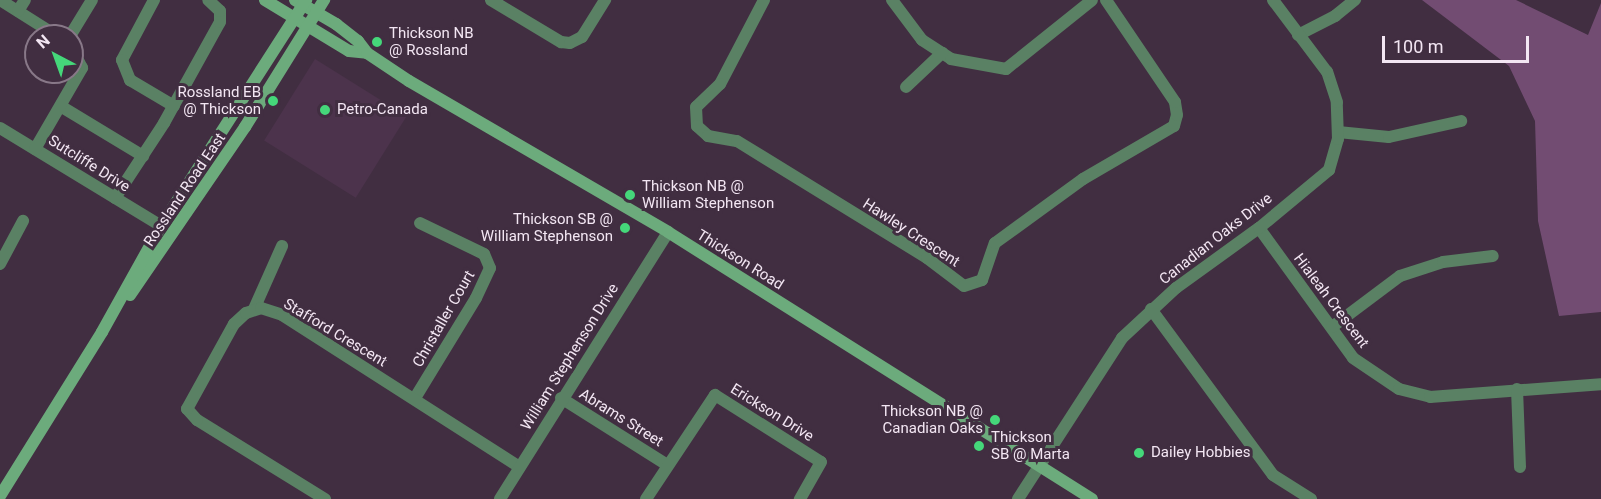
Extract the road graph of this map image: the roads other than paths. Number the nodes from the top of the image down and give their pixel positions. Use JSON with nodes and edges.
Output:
{"nodes":[{"id":1,"x":0,"y":0,"type":"edge"},
{"id":2,"x":26,"y":0,"type":"edge"},
{"id":3,"x":92,"y":0,"type":"edge"},
{"id":4,"x":154,"y":0,"type":"edge"},
{"id":5,"x":208,"y":0,"type":"edge"},
{"id":6,"x":265,"y":0,"type":"edge"},
{"id":7,"x":324,"y":0,"type":"edge"},
{"id":8,"x":491,"y":0,"type":"edge"},
{"id":9,"x":605,"y":0,"type":"edge"},
{"id":10,"x":764,"y":0,"type":"edge"},
{"id":11,"x":892,"y":0,"type":"edge"},
{"id":12,"x":1092,"y":0,"type":"edge"},
{"id":13,"x":1106,"y":0,"type":"edge"},
{"id":14,"x":1273,"y":0,"type":"edge"},
{"id":15,"x":1355,"y":0,"type":"edge"},
{"id":16,"x":301,"y":2,"type":"edge"},
{"id":17,"x":18,"y":11,"type":"junction"},
{"id":18,"x":316,"y":12,"type":"junction"},
{"id":19,"x":294,"y":19,"type":"junction"},
{"id":20,"x":38,"y":24,"type":"edge"},
{"id":21,"x":77,"y":24,"type":"edge"},
{"id":22,"x":307,"y":27,"type":"junction"},
{"id":23,"x":1298,"y":34,"type":"junction"},
{"id":24,"x":367,"y":53,"type":"junction"},
{"id":25,"x":942,"y":53,"type":"junction"},
{"id":26,"x":74,"y":84,"type":"edge"},
{"id":27,"x":906,"y":87,"type":"dead end"},
{"id":28,"x":174,"y":106,"type":"junction"},
{"id":29,"x":62,"y":107,"type":"junction"},
{"id":30,"x":1461,"y":121,"type":"dead end"},
{"id":31,"x":0,"y":128,"type":"edge"},
{"id":32,"x":1338,"y":132,"type":"junction"},
{"id":33,"x":35,"y":149,"type":"junction"},
{"id":34,"x":143,"y":156,"type":"junction"},
{"id":35,"x":115,"y":198,"type":"junction"},
{"id":36,"x":23,"y":221,"type":"dead end"},
{"id":37,"x":420,"y":223,"type":"dead end"},
{"id":38,"x":161,"y":226,"type":"junction"},
{"id":39,"x":1259,"y":228,"type":"junction"},
{"id":40,"x":668,"y":232,"type":"junction"},
{"id":41,"x":282,"y":246,"type":"dead end"},
{"id":42,"x":1493,"y":256,"type":"dead end"},
{"id":43,"x":0,"y":264,"type":"edge"},
{"id":44,"x":254,"y":309,"type":"junction"},
{"id":45,"x":1151,"y":309,"type":"junction"},
{"id":46,"x":1332,"y":327,"type":"junction"},
{"id":47,"x":102,"y":332,"type":"junction"},
{"id":48,"x":1601,"y":384,"type":"edge"},
{"id":49,"x":1517,"y":389,"type":"junction"},
{"id":50,"x":415,"y":398,"type":"junction"},
{"id":51,"x":561,"y":398,"type":"junction"},
{"id":52,"x":666,"y":464,"type":"junction"},
{"id":53,"x":1039,"y":466,"type":"junction"},
{"id":54,"x":520,"y":467,"type":"junction"},
{"id":55,"x":1520,"y":467,"type":"dead end"},
{"id":56,"x":0,"y":496,"type":"edge"},
{"id":57,"x":325,"y":499,"type":"edge"},
{"id":58,"x":500,"y":499,"type":"edge"},
{"id":59,"x":646,"y":499,"type":"edge"},
{"id":60,"x":801,"y":499,"type":"edge"},
{"id":61,"x":1018,"y":499,"type":"edge"},
{"id":62,"x":1092,"y":499,"type":"edge"},
{"id":63,"x":1311,"y":499,"type":"edge"}],
"edges":[{"from":1,"to":17,"type":"street"},
{"from":2,"to":17,"type":"street"},
{"from":3,"to":21,"type":"street"},
{"from":4,"to":28,"type":"street"},
{"from":5,"to":28,"type":"street"},
{"from":6,"to":19,"type":"main road","name":"Thickson Road"},
{"from":7,"to":18,"type":"main road","name":"Rossland Road East"},
{"from":8,"to":9,"type":"street"},
{"from":10,"to":13,"type":"street","name":"Hawley Crescent"},
{"from":11,"to":25,"type":"street"},
{"from":12,"to":25,"type":"street"},
{"from":14,"to":23,"type":"street","name":"Canadian Oaks Drive"},
{"from":15,"to":23,"type":"street"},
{"from":16,"to":18,"type":"main road","name":"Thickson Road"},
{"from":16,"to":19,"type":"main road","name":"Rossland Road East"},
{"from":17,"to":20,"type":"street"},
{"from":18,"to":22,"type":"main road","name":"Rossland Road East"},
{"from":18,"to":24,"type":"main road","name":"Thickson Road"},
{"from":19,"to":22,"type":"main road","name":"Thickson Road"},
{"from":19,"to":38,"type":"main road","name":"Rossland Road East"},
{"from":22,"to":24,"type":"main road","name":"Thickson Road"},
{"from":22,"to":47,"type":"main road","name":"Rossland Road East"},
{"from":23,"to":32,"type":"street","name":"Canadian Oaks Drive"},
{"from":24,"to":40,"type":"main road","name":"Thickson Road"},
{"from":25,"to":27,"type":"street"},
{"from":26,"to":29,"type":"street"},
{"from":28,"to":34,"type":"street"},
{"from":29,"to":33,"type":"street"},
{"from":29,"to":34,"type":"street"},
{"from":30,"to":32,"type":"street"},
{"from":31,"to":33,"type":"street","name":"Sutcliffe Drive"},
{"from":32,"to":39,"type":"street","name":"Canadian Oaks Drive"},
{"from":33,"to":35,"type":"street","name":"Sutcliffe Drive"},
{"from":34,"to":35,"type":"street"},
{"from":35,"to":38,"type":"street","name":"Sutcliffe Drive"},
{"from":36,"to":43,"type":"street"},
{"from":37,"to":50,"type":"street","name":"Christaller Court"},
{"from":38,"to":47,"type":"main road","name":"Rossland Road East"},
{"from":39,"to":45,"type":"street","name":"Canadian Oaks Drive"},
{"from":39,"to":46,"type":"street","name":"Hialeah Crescent"},
{"from":40,"to":51,"type":"street","name":"William Stephenson Drive"},
{"from":40,"to":53,"type":"main road","name":"Thickson Road"},
{"from":41,"to":44,"type":"street"},
{"from":42,"to":46,"type":"street"},
{"from":44,"to":50,"type":"street","name":"Stafford Crescent"},
{"from":44,"to":57,"type":"street"},
{"from":45,"to":53,"type":"street","name":"Canadian Oaks Drive"},
{"from":45,"to":63,"type":"street"},
{"from":46,"to":49,"type":"street","name":"Hialeah Crescent"},
{"from":47,"to":56,"type":"main road","name":"Rossland Road East"},
{"from":48,"to":49,"type":"street","name":"Hialeah Crescent"},
{"from":49,"to":55,"type":"street"},
{"from":50,"to":54,"type":"street","name":"Stafford Crescent"},
{"from":51,"to":52,"type":"street","name":"Abrams Street"},
{"from":51,"to":54,"type":"street","name":"William Stephenson Drive"},
{"from":52,"to":59,"type":"street","name":"Erickson Drive"},
{"from":52,"to":60,"type":"street","name":"Erickson Drive"},
{"from":53,"to":61,"type":"street","name":"Canadian Oaks Drive"},
{"from":53,"to":62,"type":"main road","name":"Thickson Road"},
{"from":54,"to":58,"type":"street","name":"William Stephenson Drive"}]}
